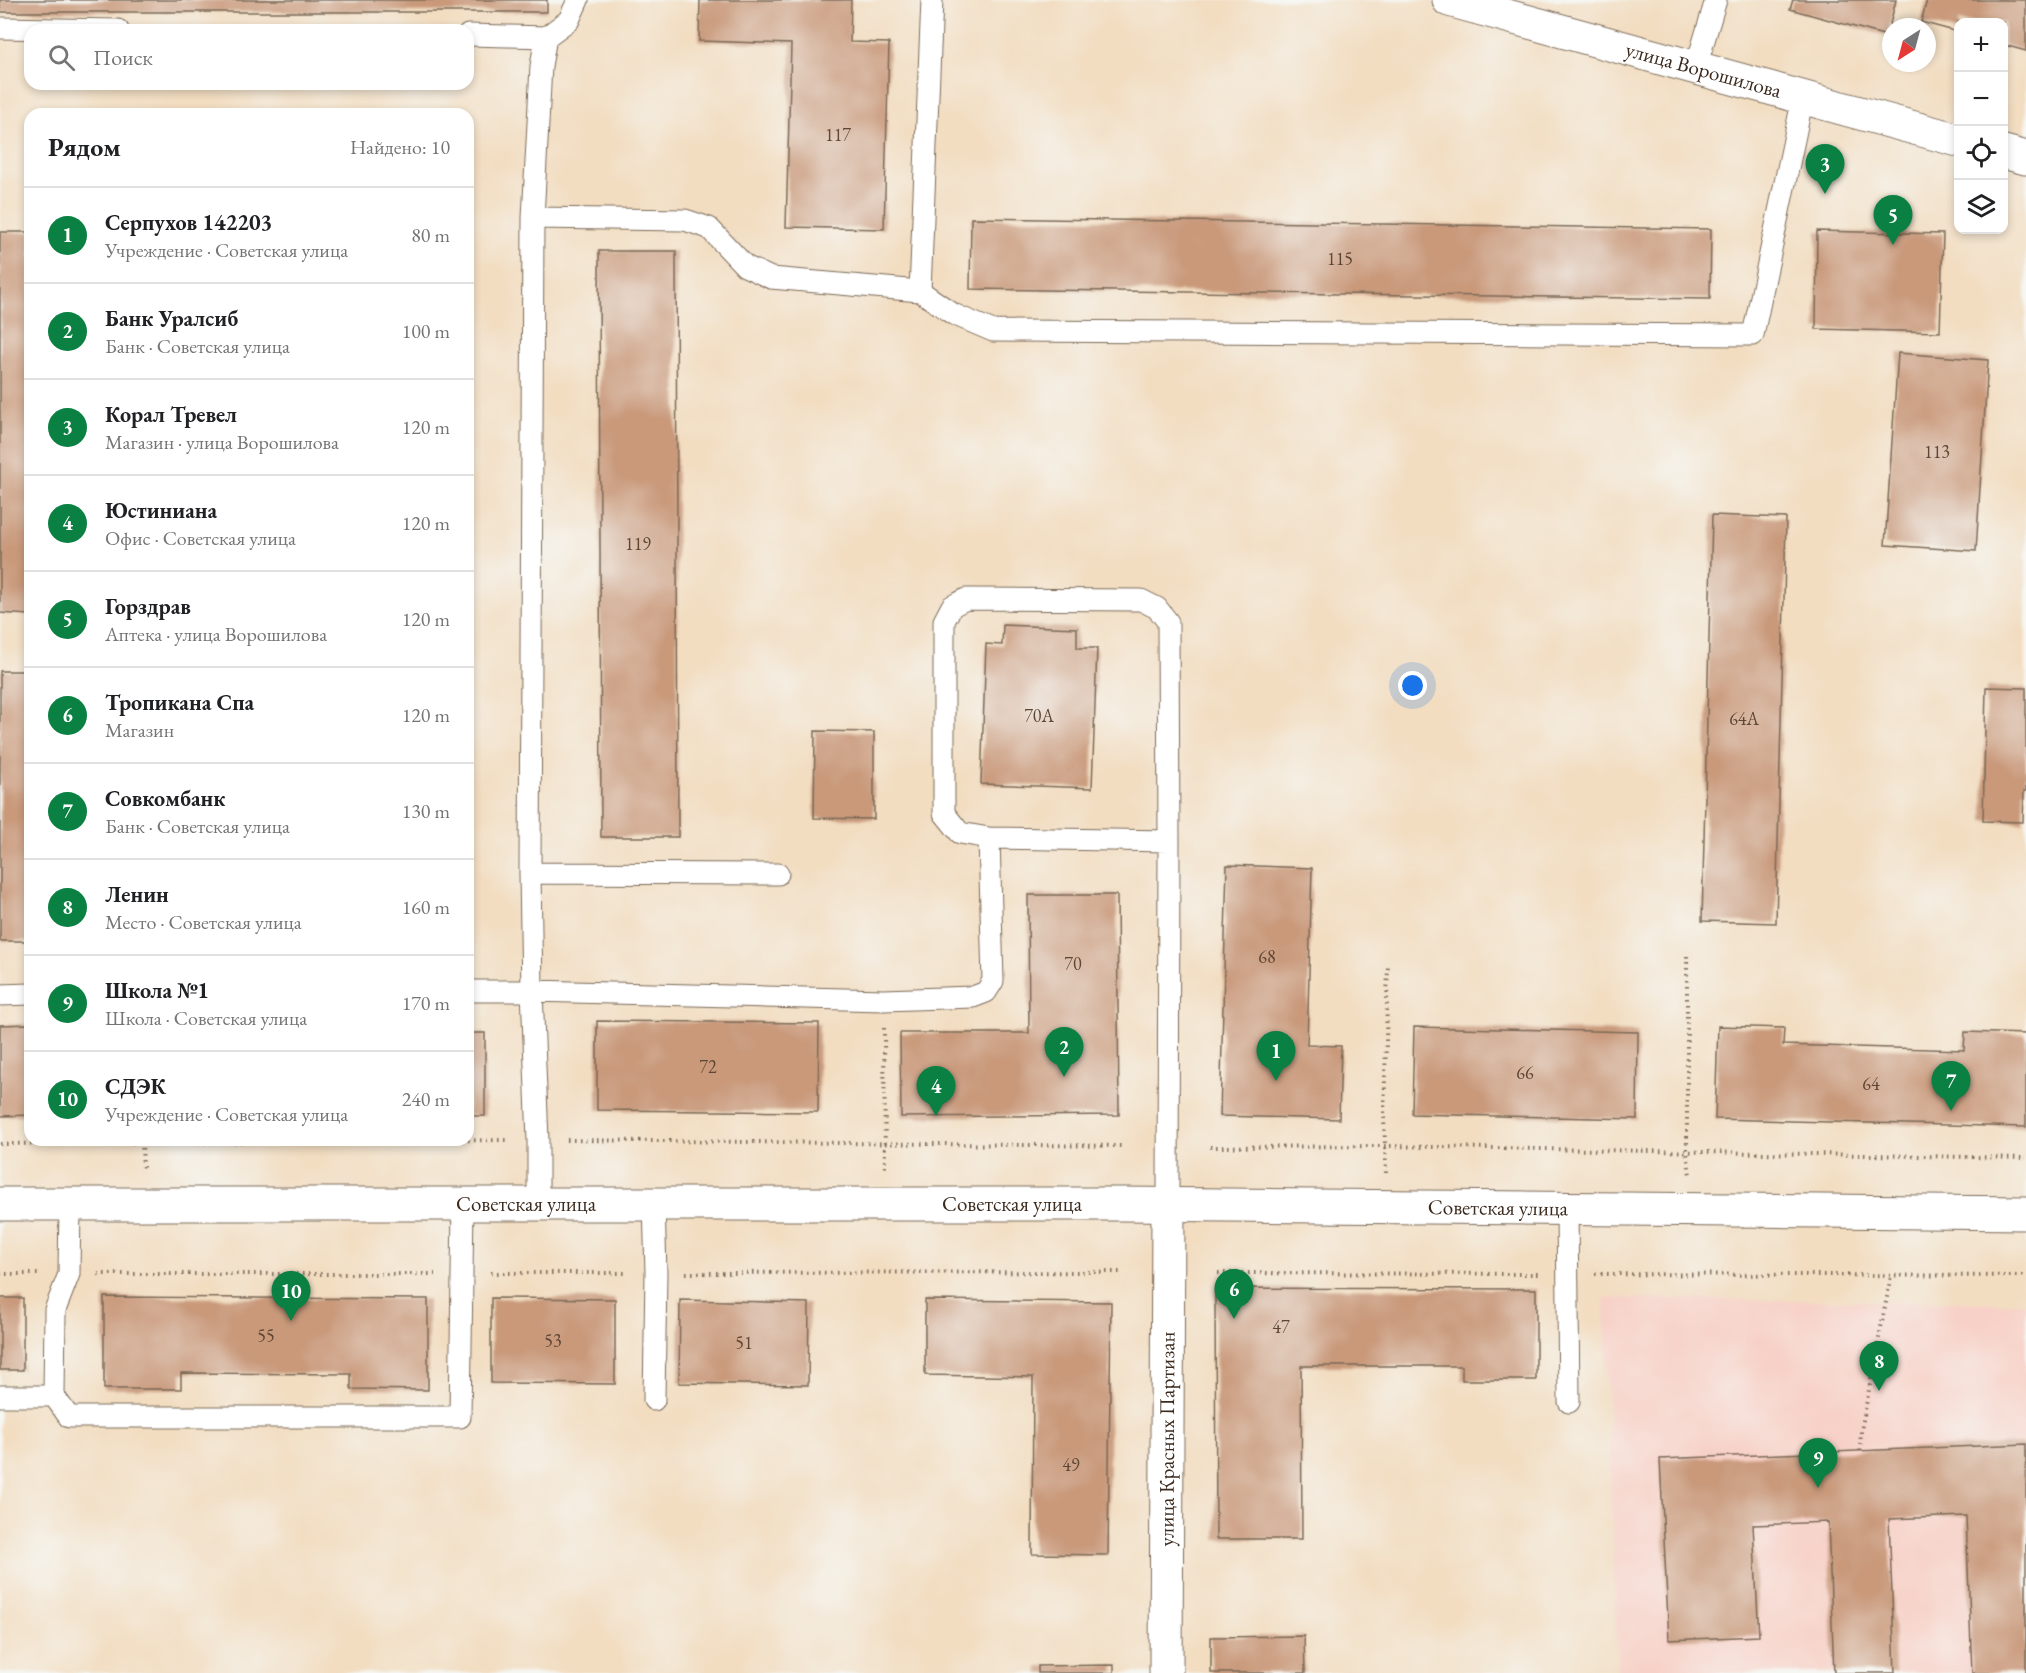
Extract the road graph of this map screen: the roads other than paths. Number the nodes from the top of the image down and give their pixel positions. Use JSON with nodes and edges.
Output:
{"nodes":[{"id":1,"x":578,"y":0,"type":"edge"},
{"id":2,"x":932,"y":0,"type":"edge"},
{"id":3,"x":1449,"y":0,"type":"edge"},
{"id":4,"x":1716,"y":0,"type":"edge"},
{"id":5,"x":0,"y":28,"type":"edge"},
{"id":6,"x":24,"y":28,"type":"edge"},
{"id":7,"x":474,"y":35,"type":"edge"},
{"id":8,"x":546,"y":37,"type":"junction"},
{"id":9,"x":1696,"y":68,"type":"junction"},
{"id":10,"x":1803,"y":97,"type":"junction"},
{"id":11,"x":1954,"y":139,"type":"edge"},
{"id":12,"x":2008,"y":153,"type":"edge"},
{"id":13,"x":2026,"y":158,"type":"edge"},
{"id":14,"x":533,"y":218,"type":"junction"},
{"id":15,"x":920,"y":291,"type":"junction"},
{"id":16,"x":989,"y":838,"type":"junction"},
{"id":17,"x":1169,"y":841,"type":"junction"},
{"id":18,"x":530,"y":873,"type":"junction"},
{"id":19,"x":778,"y":874,"type":"dead end"},
{"id":20,"x":474,"y":992,"type":"edge"},
{"id":21,"x":532,"y":992,"type":"junction"},
{"id":22,"x":24,"y":994,"type":"edge"},
{"id":23,"x":0,"y":995,"type":"edge"},
{"id":24,"x":0,"y":1204,"type":"edge"},
{"id":25,"x":70,"y":1204,"type":"junction"},
{"id":26,"x":464,"y":1204,"type":"junction"},
{"id":27,"x":537,"y":1204,"type":"junction"},
{"id":28,"x":654,"y":1204,"type":"junction"},
{"id":29,"x":1168,"y":1205,"type":"junction"},
{"id":30,"x":1567,"y":1209,"type":"junction"},
{"id":31,"x":2026,"y":1213,"type":"edge"},
{"id":32,"x":0,"y":1396,"type":"edge"},
{"id":33,"x":54,"y":1396,"type":"junction"},
{"id":34,"x":654,"y":1400,"type":"dead end"},
{"id":35,"x":1569,"y":1402,"type":"dead end"},
{"id":36,"x":1166,"y":1673,"type":"edge"}],
"edges":[{"from":1,"to":8,"type":"lane"},
{"from":2,"to":15,"type":"lane"},
{"from":3,"to":9,"type":"street","name":"улица Ворошилова"},
{"from":4,"to":9,"type":"lane"},
{"from":5,"to":6,"type":"lane"},
{"from":7,"to":8,"type":"lane"},
{"from":8,"to":14,"type":"lane"},
{"from":9,"to":10,"type":"street","name":"улица Ворошилова"},
{"from":10,"to":11,"type":"street","name":"улица Ворошилова"},
{"from":10,"to":15,"type":"lane"},
{"from":12,"to":13,"type":"street"},
{"from":14,"to":15,"type":"lane"},
{"from":14,"to":18,"type":"lane"},
{"from":16,"to":17,"type":"lane"},
{"from":16,"to":17,"type":"lane"},
{"from":16,"to":21,"type":"lane"},
{"from":17,"to":29,"type":"lane"},
{"from":18,"to":19,"type":"lane"},
{"from":18,"to":21,"type":"lane"},
{"from":20,"to":21,"type":"lane"},
{"from":21,"to":27,"type":"lane"},
{"from":22,"to":23,"type":"lane"},
{"from":24,"to":25,"type":"street","name":"Советская улица"},
{"from":25,"to":26,"type":"street","name":"Советская улица"},
{"from":25,"to":33,"type":"lane"},
{"from":26,"to":27,"type":"street","name":"Советская улица"},
{"from":26,"to":33,"type":"lane"},
{"from":27,"to":28,"type":"street","name":"Советская улица"},
{"from":28,"to":29,"type":"street","name":"Советская улица"},
{"from":28,"to":34,"type":"lane"},
{"from":29,"to":30,"type":"street","name":"Советская улица"},
{"from":29,"to":36,"type":"street","name":"улица Красных Партизан"},
{"from":30,"to":31,"type":"street","name":"Советская улица"},
{"from":30,"to":35,"type":"lane"},
{"from":32,"to":33,"type":"lane"}]}
